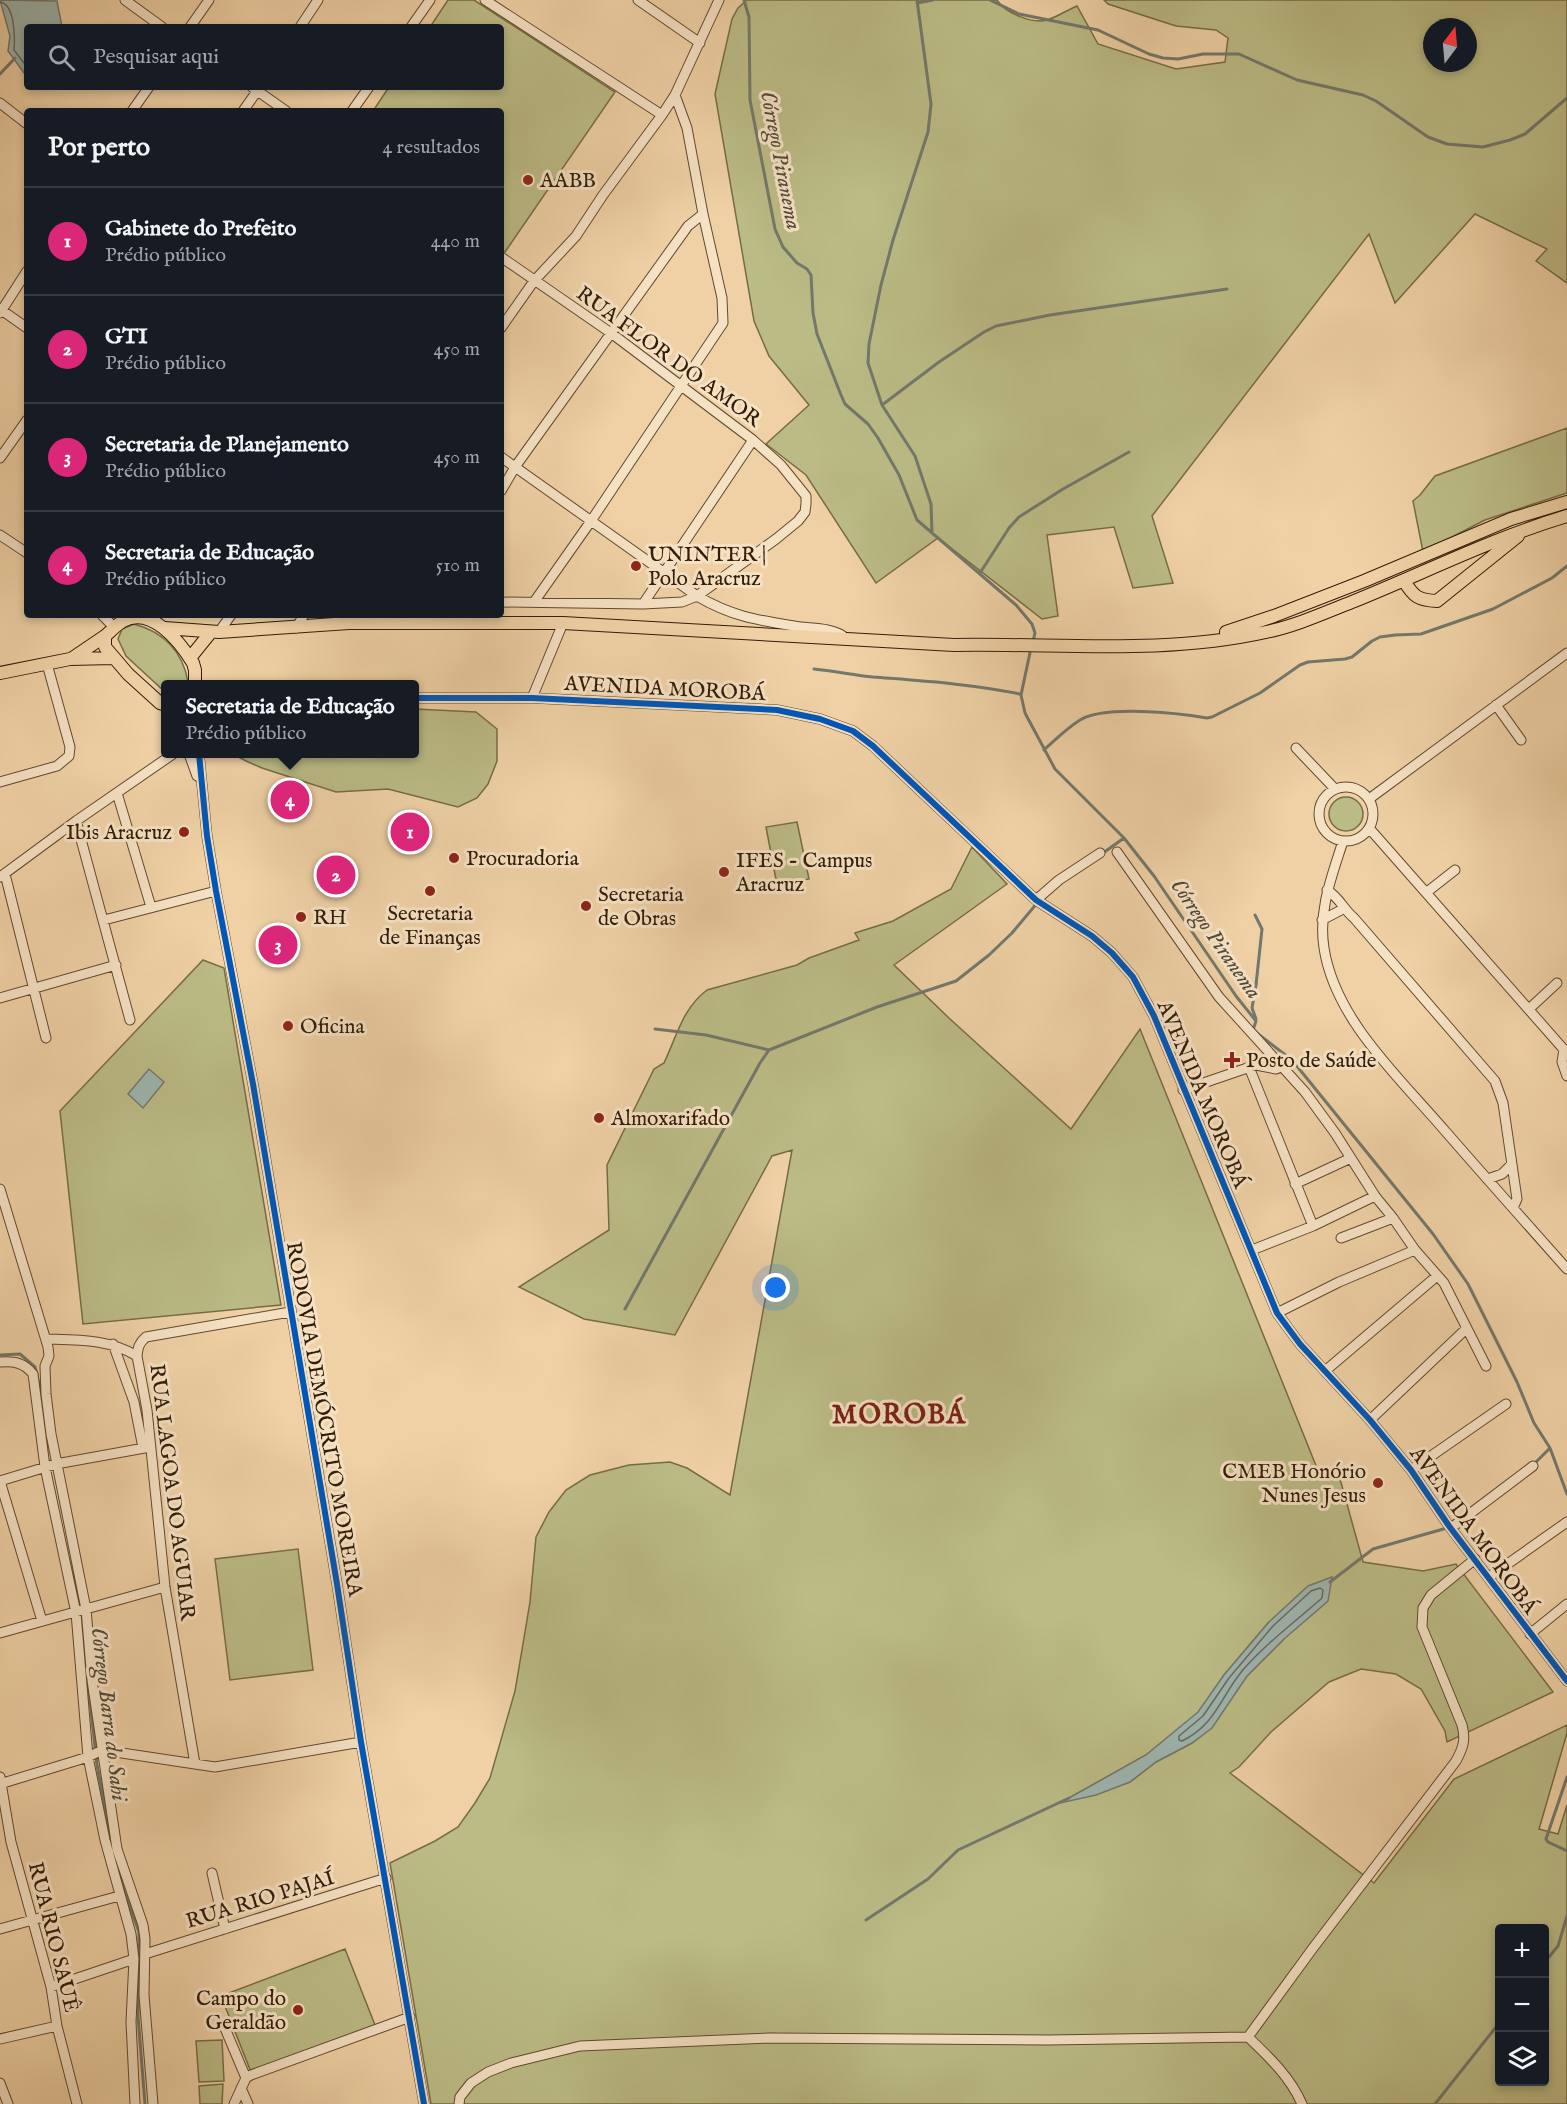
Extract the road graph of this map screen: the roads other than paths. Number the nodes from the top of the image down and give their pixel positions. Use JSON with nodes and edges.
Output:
{"nodes":[{"id":1,"x":125,"y":0,"type":"edge"},
{"id":2,"x":209,"y":0,"type":"edge"},
{"id":3,"x":318,"y":0,"type":"edge"},
{"id":4,"x":430,"y":0,"type":"edge"},
{"id":5,"x":485,"y":0,"type":"edge"},
{"id":6,"x":638,"y":0,"type":"edge"},
{"id":7,"x":718,"y":0,"type":"edge"},
{"id":8,"x":158,"y":24,"type":"edge"},
{"id":9,"x":192,"y":24,"type":"edge"},
{"id":10,"x":302,"y":24,"type":"edge"},
{"id":11,"x":413,"y":24,"type":"edge"},
{"id":12,"x":700,"y":42,"type":"junction"},
{"id":13,"x":147,"y":90,"type":"edge"},
{"id":14,"x":255,"y":90,"type":"edge"},
{"id":15,"x":259,"y":90,"type":"edge"},
{"id":16,"x":367,"y":90,"type":"edge"},
{"id":17,"x":675,"y":95,"type":"junction"},
{"id":18,"x":0,"y":104,"type":"edge"},
{"id":19,"x":134,"y":108,"type":"edge"},
{"id":20,"x":245,"y":108,"type":"edge"},
{"id":21,"x":282,"y":108,"type":"edge"},
{"id":22,"x":354,"y":108,"type":"edge"},
{"id":23,"x":662,"y":115,"type":"junction"},
{"id":24,"x":24,"y":122,"type":"edge"},
{"id":25,"x":703,"y":214,"type":"junction"},
{"id":26,"x":504,"y":259,"type":"edge"},
{"id":27,"x":24,"y":276,"type":"edge"},
{"id":28,"x":534,"y":281,"type":"junction"},
{"id":29,"x":1,"y":311,"type":"edge"},
{"id":30,"x":504,"y":324,"type":"edge"},
{"id":31,"x":24,"y":326,"type":"edge"},
{"id":32,"x":610,"y":333,"type":"junction"},
{"id":33,"x":682,"y":385,"type":"junction"},
{"id":34,"x":24,"y":424,"type":"edge"},
{"id":35,"x":753,"y":440,"type":"junction"},
{"id":36,"x":0,"y":458,"type":"edge"},
{"id":37,"x":504,"y":459,"type":"edge"},
{"id":38,"x":515,"y":467,"type":"junction"},
{"id":39,"x":504,"y":486,"type":"edge"},
{"id":40,"x":1567,"y":502,"type":"edge"},
{"id":41,"x":1567,"y":516,"type":"edge"},
{"id":42,"x":591,"y":521,"type":"junction"},
{"id":43,"x":1528,"y":528,"type":"junction"},
{"id":44,"x":0,"y":535,"type":"edge"},
{"id":45,"x":1457,"y":542,"type":"junction"},
{"id":46,"x":24,"y":552,"type":"edge"},
{"id":47,"x":666,"y":573,"type":"junction"},
{"id":48,"x":1404,"y":581,"type":"junction"},
{"id":49,"x":697,"y":596,"type":"junction"},
{"id":50,"x":504,"y":602,"type":"edge"},
{"id":51,"x":534,"y":602,"type":"junction"},
{"id":52,"x":644,"y":604,"type":"junction"},
{"id":53,"x":105,"y":618,"type":"edge"},
{"id":54,"x":130,"y":618,"type":"edge"},
{"id":55,"x":144,"y":618,"type":"edge"},
{"id":56,"x":228,"y":618,"type":"edge"},
{"id":57,"x":302,"y":618,"type":"edge"},
{"id":58,"x":418,"y":619,"type":"edge"},
{"id":59,"x":449,"y":620,"type":"edge"},
{"id":60,"x":563,"y":623,"type":"junction"},
{"id":61,"x":114,"y":627,"type":"junction"},
{"id":62,"x":165,"y":628,"type":"junction"},
{"id":63,"x":296,"y":628,"type":"junction"},
{"id":64,"x":215,"y":632,"type":"junction"},
{"id":65,"x":105,"y":636,"type":"junction"},
{"id":66,"x":849,"y":640,"type":"junction"},
{"id":67,"x":1194,"y":643,"type":"junction"},
{"id":68,"x":1567,"y":653,"type":"edge"},
{"id":69,"x":112,"y":658,"type":"junction"},
{"id":70,"x":190,"y":658,"type":"junction"},
{"id":71,"x":70,"y":660,"type":"junction"},
{"id":72,"x":47,"y":664,"type":"junction"},
{"id":73,"x":0,"y":673,"type":"edge"},
{"id":74,"x":195,"y":680,"type":"edge"},
{"id":75,"x":532,"y":698,"type":"junction"},
{"id":76,"x":419,"y":699,"type":"edge"},
{"id":77,"x":161,"y":704,"type":"edge"},
{"id":78,"x":1496,"y":705,"type":"junction"},
{"id":79,"x":1521,"y":740,"type":"dead end"},
{"id":80,"x":1296,"y":748,"type":"dead end"},
{"id":81,"x":166,"y":758,"type":"edge"},
{"id":82,"x":191,"y":758,"type":"edge"},
{"id":83,"x":199,"y":758,"type":"edge"},
{"id":84,"x":0,"y":782,"type":"edge"},
{"id":85,"x":1335,"y":789,"type":"junction"},
{"id":86,"x":202,"y":790,"type":"junction"},
{"id":87,"x":117,"y":793,"type":"junction"},
{"id":88,"x":1369,"y":799,"type":"junction"},
{"id":89,"x":76,"y":821,"type":"junction"},
{"id":90,"x":1369,"y":828,"type":"junction"},
{"id":91,"x":1343,"y":841,"type":"junction"},
{"id":92,"x":1117,"y":852,"type":"dead end"},
{"id":93,"x":1100,"y":853,"type":"dead end"},
{"id":94,"x":1455,"y":870,"type":"dead end"},
{"id":95,"x":2,"y":875,"type":"edge"},
{"id":96,"x":1327,"y":890,"type":"junction"},
{"id":97,"x":216,"y":891,"type":"junction"},
{"id":98,"x":1427,"y":892,"type":"junction"},
{"id":99,"x":1036,"y":900,"type":"junction"},
{"id":100,"x":151,"y":907,"type":"junction"},
{"id":101,"x":1343,"y":909,"type":"junction"},
{"id":102,"x":104,"y":920,"type":"junction"},
{"id":103,"x":1322,"y":920,"type":"junction"},
{"id":104,"x":116,"y":965,"type":"junction"},
{"id":105,"x":1557,"y":983,"type":"dead end"},
{"id":106,"x":32,"y":989,"type":"junction"},
{"id":107,"x":0,"y":998,"type":"edge"},
{"id":108,"x":1529,"y":1009,"type":"junction"},
{"id":109,"x":130,"y":1020,"type":"dead end"},
{"id":110,"x":46,"y":1038,"type":"dead end"},
{"id":111,"x":1566,"y":1051,"type":"edge"},
{"id":112,"x":1282,"y":1066,"type":"junction"},
{"id":113,"x":1249,"y":1067,"type":"junction"},
{"id":114,"x":1567,"y":1076,"type":"edge"},
{"id":115,"x":1184,"y":1090,"type":"junction"},
{"id":116,"x":1351,"y":1158,"type":"junction"},
{"id":117,"x":1512,"y":1164,"type":"junction"},
{"id":118,"x":1488,"y":1179,"type":"junction"},
{"id":119,"x":1295,"y":1184,"type":"junction"},
{"id":120,"x":0,"y":1189,"type":"edge"},
{"id":121,"x":1375,"y":1197,"type":"junction"},
{"id":122,"x":1513,"y":1208,"type":"junction"},
{"id":123,"x":3,"y":1215,"type":"edge"},
{"id":124,"x":1393,"y":1218,"type":"junction"},
{"id":125,"x":1313,"y":1226,"type":"junction"},
{"id":126,"x":1341,"y":1238,"type":"dead end"},
{"id":127,"x":1252,"y":1250,"type":"junction"},
{"id":128,"x":1415,"y":1250,"type":"junction"},
{"id":129,"x":1567,"y":1269,"type":"edge"},
{"id":130,"x":1437,"y":1276,"type":"junction"},
{"id":131,"x":290,"y":1312,"type":"junction"},
{"id":132,"x":1277,"y":1313,"type":"junction"},
{"id":133,"x":1466,"y":1329,"type":"junction"},
{"id":134,"x":46,"y":1339,"type":"junction"},
{"id":135,"x":113,"y":1344,"type":"junction"},
{"id":136,"x":137,"y":1356,"type":"junction"},
{"id":137,"x":0,"y":1362,"type":"edge"},
{"id":138,"x":1486,"y":1366,"type":"dead end"},
{"id":139,"x":1325,"y":1371,"type":"junction"},
{"id":140,"x":1506,"y":1404,"type":"dead end"},
{"id":141,"x":1370,"y":1420,"type":"junction"},
{"id":142,"x":146,"y":1448,"type":"junction"},
{"id":143,"x":56,"y":1464,"type":"junction"},
{"id":144,"x":1533,"y":1466,"type":"dead end"},
{"id":145,"x":45,"y":1467,"type":"junction"},
{"id":146,"x":1411,"y":1470,"type":"junction"},
{"id":147,"x":0,"y":1481,"type":"edge"},
{"id":148,"x":1567,"y":1522,"type":"edge"},
{"id":149,"x":1451,"y":1528,"type":"junction"},
{"id":150,"x":1475,"y":1559,"type":"junction"},
{"id":151,"x":1489,"y":1578,"type":"junction"},
{"id":152,"x":165,"y":1587,"type":"junction"},
{"id":153,"x":1567,"y":1604,"type":"edge"},
{"id":154,"x":86,"y":1609,"type":"junction"},
{"id":155,"x":76,"y":1613,"type":"junction"},
{"id":156,"x":42,"y":1621,"type":"junction"},
{"id":157,"x":0,"y":1632,"type":"edge"},
{"id":158,"x":1530,"y":1634,"type":"junction"},
{"id":159,"x":1567,"y":1681,"type":"edge"},
{"id":160,"x":361,"y":1742,"type":"junction"},
{"id":161,"x":102,"y":1750,"type":"junction"},
{"id":162,"x":88,"y":1757,"type":"junction"},
{"id":163,"x":195,"y":1764,"type":"junction"},
{"id":164,"x":1,"y":1781,"type":"edge"},
{"id":165,"x":212,"y":1873,"type":"dead end"},
{"id":166,"x":386,"y":1878,"type":"junction"},
{"id":167,"x":119,"y":1896,"type":"junction"},
{"id":168,"x":33,"y":1919,"type":"junction"},
{"id":169,"x":0,"y":1929,"type":"edge"},
{"id":170,"x":225,"y":1929,"type":"junction"},
{"id":171,"x":145,"y":1954,"type":"junction"},
{"id":172,"x":134,"y":1959,"type":"junction"},
{"id":173,"x":51,"y":1987,"type":"junction"},
{"id":174,"x":410,"y":2017,"type":"junction"},
{"id":175,"x":57,"y":2026,"type":"junction"},
{"id":176,"x":224,"y":2026,"type":"dead end"},
{"id":177,"x":1248,"y":2037,"type":"junction"},
{"id":178,"x":0,"y":2039,"type":"edge"},
{"id":179,"x":246,"y":2078,"type":"junction"},
{"id":180,"x":0,"y":2083,"type":"edge"},
{"id":181,"x":241,"y":2088,"type":"junction"},
{"id":182,"x":8,"y":2104,"type":"edge"},
{"id":183,"x":77,"y":2104,"type":"edge"},
{"id":184,"x":135,"y":2104,"type":"edge"},
{"id":185,"x":153,"y":2104,"type":"edge"},
{"id":186,"x":234,"y":2104,"type":"edge"},
{"id":187,"x":248,"y":2104,"type":"edge"},
{"id":188,"x":424,"y":2104,"type":"edge"},
{"id":189,"x":459,"y":2104,"type":"edge"},
{"id":190,"x":1302,"y":2104,"type":"edge"}],
"edges":[{"from":1,"to":8,"type":"street"},
{"from":2,"to":9,"type":"street"},
{"from":3,"to":10,"type":"street"},
{"from":4,"to":11,"type":"street"},
{"from":5,"to":23,"type":"street"},
{"from":6,"to":12,"type":"street"},
{"from":7,"to":12,"type":"street"},
{"from":12,"to":17,"type":"street"},
{"from":13,"to":19,"type":"street"},
{"from":14,"to":20,"type":"street"},
{"from":15,"to":21,"type":"street"},
{"from":16,"to":22,"type":"street"},
{"from":17,"to":23,"type":"street"},
{"from":17,"to":25,"type":"street"},
{"from":18,"to":24,"type":"street"},
{"from":23,"to":28,"type":"street"},
{"from":25,"to":32,"type":"street"},
{"from":25,"to":33,"type":"street"},
{"from":26,"to":28,"type":"street","name":"RUA FLOR DO AMOR"},
{"from":27,"to":29,"type":"street"},
{"from":28,"to":30,"type":"street"},
{"from":28,"to":32,"type":"street","name":"RUA FLOR DO AMOR"},
{"from":29,"to":31,"type":"street"},
{"from":32,"to":33,"type":"street","name":"RUA FLOR DO AMOR"},
{"from":32,"to":38,"type":"street"},
{"from":33,"to":35,"type":"street","name":"RUA FLOR DO AMOR"},
{"from":33,"to":42,"type":"street"},
{"from":34,"to":36,"type":"street"},
{"from":35,"to":47,"type":"street"},
{"from":35,"to":49,"type":"street","name":"RUA FLOR DO AMOR"},
{"from":37,"to":38,"type":"street"},
{"from":38,"to":39,"type":"street"},
{"from":38,"to":42,"type":"street"},
{"from":40,"to":45,"type":"main road"},
{"from":41,"to":43,"type":"main road"},
{"from":42,"to":47,"type":"street"},
{"from":42,"to":51,"type":"street"},
{"from":43,"to":48,"type":"main road"},
{"from":43,"to":48,"type":"main road"},
{"from":44,"to":46,"type":"street"},
{"from":45,"to":48,"type":"main road"},
{"from":45,"to":67,"type":"main road"},
{"from":47,"to":49,"type":"street"},
{"from":47,"to":52,"type":"street"},
{"from":48,"to":67,"type":"main road"},
{"from":49,"to":52,"type":"street"},
{"from":49,"to":66,"type":"street"},
{"from":50,"to":51,"type":"street"},
{"from":51,"to":52,"type":"street"},
{"from":53,"to":61,"type":"street"},
{"from":54,"to":61,"type":"main road"},
{"from":55,"to":62,"type":"main road"},
{"from":56,"to":64,"type":"street"},
{"from":57,"to":63,"type":"street"},
{"from":58,"to":59,"type":"main road"},
{"from":58,"to":63,"type":"main road"},
{"from":59,"to":60,"type":"main road"},
{"from":60,"to":66,"type":"main road"},
{"from":60,"to":75,"type":"street"},
{"from":61,"to":65,"type":"main road"},
{"from":62,"to":64,"type":"main road"},
{"from":62,"to":70,"type":"main road"},
{"from":63,"to":64,"type":"main road"},
{"from":64,"to":70,"type":"main road"},
{"from":65,"to":69,"type":"main road"},
{"from":65,"to":71,"type":"main road"},
{"from":66,"to":67,"type":"main road"},
{"from":68,"to":78,"type":"street"},
{"from":69,"to":71,"type":"main road"},
{"from":69,"to":77,"type":"main road"},
{"from":70,"to":74,"type":"main road"},
{"from":71,"to":72,"type":"main road"},
{"from":72,"to":73,"type":"main road"},
{"from":72,"to":84,"type":"street"},
{"from":75,"to":76,"type":"street","name":"AVENIDA MOROBÁ"},
{"from":75,"to":99,"type":"street","name":"AVENIDA MOROBÁ"},
{"from":78,"to":79,"type":"street"},
{"from":78,"to":88,"type":"street"},
{"from":80,"to":85,"type":"street"},
{"from":81,"to":87,"type":"street"},
{"from":82,"to":86,"type":"street","name":"RODOVIA DEMÓCRITO MOREIRA"},
{"from":83,"to":86,"type":"street","name":"RODOVIA DEMÓCRITO MOREIRA"},
{"from":85,"to":88,"type":"street"},
{"from":85,"to":91,"type":"street"},
{"from":86,"to":97,"type":"street","name":"RODOVIA DEMÓCRITO MOREIRA"},
{"from":87,"to":89,"type":"street"},
{"from":87,"to":100,"type":"street"},
{"from":88,"to":90,"type":"street"},
{"from":89,"to":95,"type":"street"},
{"from":89,"to":102,"type":"street"},
{"from":90,"to":91,"type":"street"},
{"from":90,"to":98,"type":"street"},
{"from":91,"to":96,"type":"street"},
{"from":92,"to":112,"type":"street"},
{"from":93,"to":99,"type":"street"},
{"from":94,"to":98,"type":"street"},
{"from":95,"to":106,"type":"street"},
{"from":96,"to":101,"type":"street"},
{"from":96,"to":103,"type":"street"},
{"from":97,"to":100,"type":"street"},
{"from":97,"to":131,"type":"street","name":"RODOVIA DEMÓCRITO MOREIRA"},
{"from":98,"to":108,"type":"street"},
{"from":99,"to":115,"type":"street","name":"AVENIDA MOROBÁ"},
{"from":100,"to":102,"type":"street"},
{"from":101,"to":103,"type":"street"},
{"from":101,"to":117,"type":"street"},
{"from":102,"to":104,"type":"street"},
{"from":103,"to":118,"type":"street"},
{"from":104,"to":106,"type":"street"},
{"from":104,"to":109,"type":"street"},
{"from":105,"to":108,"type":"street"},
{"from":106,"to":107,"type":"street"},
{"from":106,"to":110,"type":"street"},
{"from":108,"to":111,"type":"street"},
{"from":111,"to":114,"type":"street"},
{"from":112,"to":113,"type":"street"},
{"from":112,"to":116,"type":"street"},
{"from":113,"to":115,"type":"street"},
{"from":113,"to":119,"type":"street"},
{"from":115,"to":127,"type":"street","name":"AVENIDA MOROBÁ"},
{"from":116,"to":119,"type":"street"},
{"from":116,"to":121,"type":"street"},
{"from":117,"to":118,"type":"street"},
{"from":117,"to":122,"type":"street"},
{"from":118,"to":122,"type":"street"},
{"from":119,"to":125,"type":"street"},
{"from":120,"to":123,"type":"street"},
{"from":121,"to":124,"type":"street"},
{"from":121,"to":125,"type":"street"},
{"from":122,"to":129,"type":"street"},
{"from":123,"to":134,"type":"street"},
{"from":124,"to":126,"type":"street"},
{"from":124,"to":128,"type":"street"},
{"from":125,"to":127,"type":"street"},
{"from":127,"to":132,"type":"street","name":"AVENIDA MOROBÁ"},
{"from":128,"to":130,"type":"street"},
{"from":128,"to":132,"type":"street"},
{"from":130,"to":133,"type":"street"},
{"from":130,"to":139,"type":"street"},
{"from":131,"to":136,"type":"street","name":"RUA LAGOA DO AGUIAR"},
{"from":131,"to":160,"type":"street","name":"RODOVIA DEMÓCRITO MOREIRA"},
{"from":132,"to":139,"type":"street","name":"AVENIDA MOROBÁ"},
{"from":133,"to":138,"type":"street"},
{"from":133,"to":141,"type":"street"},
{"from":134,"to":135,"type":"street"},
{"from":134,"to":143,"type":"street"},
{"from":135,"to":136,"type":"street"},
{"from":135,"to":142,"type":"street"},
{"from":136,"to":142,"type":"street","name":"RUA LAGOA DO AGUIAR"},
{"from":137,"to":145,"type":"street"},
{"from":139,"to":141,"type":"street","name":"AVENIDA MOROBÁ"},
{"from":140,"to":146,"type":"street"},
{"from":141,"to":146,"type":"street","name":"AVENIDA MOROBÁ"},
{"from":142,"to":143,"type":"street"},
{"from":142,"to":152,"type":"street","name":"RUA LAGOA DO AGUIAR"},
{"from":143,"to":145,"type":"street"},
{"from":143,"to":154,"type":"street"},
{"from":144,"to":149,"type":"street"},
{"from":145,"to":147,"type":"street"},
{"from":145,"to":155,"type":"street"},
{"from":146,"to":149,"type":"street","name":"AVENIDA MOROBÁ"},
{"from":147,"to":156,"type":"street"},
{"from":148,"to":151,"type":"street"},
{"from":149,"to":150,"type":"street","name":"AVENIDA MOROBÁ"},
{"from":150,"to":151,"type":"street","name":"AVENIDA MOROBÁ"},
{"from":150,"to":177,"type":"street"},
{"from":151,"to":158,"type":"street","name":"AVENIDA MOROBÁ"},
{"from":152,"to":154,"type":"street"},
{"from":152,"to":163,"type":"street","name":"RUA LAGOA DO AGUIAR"},
{"from":153,"to":158,"type":"street"},
{"from":154,"to":155,"type":"street"},
{"from":154,"to":161,"type":"street"},
{"from":155,"to":156,"type":"street"},
{"from":155,"to":162,"type":"street"},
{"from":156,"to":157,"type":"street"},
{"from":158,"to":159,"type":"street","name":"AVENIDA MOROBÁ"},
{"from":160,"to":163,"type":"street"},
{"from":160,"to":166,"type":"street","name":"RODOVIA DEMÓCRITO MOREIRA"},
{"from":161,"to":162,"type":"street"},
{"from":161,"to":163,"type":"street"},
{"from":161,"to":171,"type":"street"},
{"from":162,"to":164,"type":"street"},
{"from":162,"to":167,"type":"street"},
{"from":164,"to":168,"type":"street","name":"RUA RIO SAUÊ"},
{"from":165,"to":170,"type":"street"},
{"from":166,"to":170,"type":"street","name":"RUA RIO PAJAÍ"},
{"from":166,"to":174,"type":"street","name":"RODOVIA DEMÓCRITO MOREIRA"},
{"from":167,"to":168,"type":"street"},
{"from":167,"to":172,"type":"street"},
{"from":168,"to":169,"type":"street"},
{"from":168,"to":173,"type":"street","name":"RUA RIO SAUÊ"},
{"from":170,"to":171,"type":"street","name":"RUA RIO PAJAÍ"},
{"from":171,"to":185,"type":"street"},
{"from":172,"to":173,"type":"street"},
{"from":172,"to":184,"type":"street"},
{"from":173,"to":175,"type":"street","name":"RUA RIO SAUÊ"},
{"from":174,"to":179,"type":"street"},
{"from":174,"to":188,"type":"street","name":"RODOVIA DEMÓCRITO MOREIRA"},
{"from":175,"to":178,"type":"street"},
{"from":175,"to":183,"type":"street","name":"RUA RIO SAUÊ"},
{"from":176,"to":179,"type":"street"},
{"from":177,"to":189,"type":"street"},
{"from":177,"to":190,"type":"street"},
{"from":179,"to":181,"type":"street"},
{"from":180,"to":182,"type":"street"},
{"from":181,"to":186,"type":"street"},
{"from":181,"to":187,"type":"street"}]}
